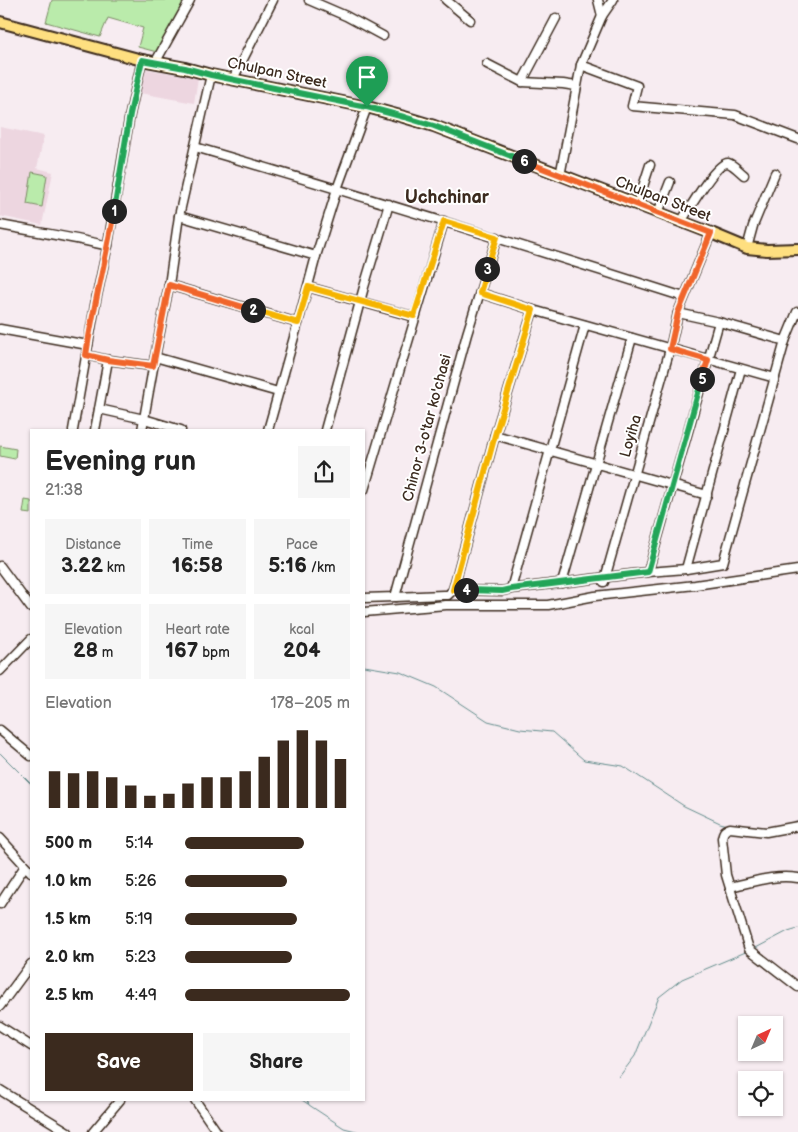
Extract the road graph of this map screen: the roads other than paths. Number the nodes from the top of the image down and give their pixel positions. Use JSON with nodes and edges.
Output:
{"nodes":[{"id":1,"x":190,"y":0,"type":"edge"},
{"id":2,"x":274,"y":0,"type":"edge"},
{"id":3,"x":309,"y":0,"type":"edge"},
{"id":4,"x":446,"y":0,"type":"edge"},
{"id":5,"x":598,"y":0,"type":"edge"},
{"id":6,"x":613,"y":0,"type":"edge"},
{"id":7,"x":602,"y":16,"type":"junction"},
{"id":8,"x":556,"y":18,"type":"dead end"},
{"id":9,"x":470,"y":20,"type":"dead end"},
{"id":10,"x":0,"y":22,"type":"edge"},
{"id":11,"x":383,"y":36,"type":"dead end"},
{"id":12,"x":142,"y":60,"type":"junction"},
{"id":13,"x":155,"y":63,"type":"junction"},
{"id":14,"x":487,"y":64,"type":"dead end"},
{"id":15,"x":580,"y":65,"type":"junction"},
{"id":16,"x":211,"y":75,"type":"junction"},
{"id":17,"x":233,"y":79,"type":"junction"},
{"id":18,"x":522,"y":82,"type":"junction"},
{"id":19,"x":576,"y":86,"type":"junction"},
{"id":20,"x":367,"y":107,"type":"junction"},
{"id":21,"x":798,"y":139,"type":"edge"},
{"id":22,"x":195,"y":147,"type":"junction"},
{"id":23,"x":650,"y":165,"type":"dead end"},
{"id":24,"x":775,"y":173,"type":"dead end"},
{"id":25,"x":744,"y":175,"type":"dead end"},
{"id":26,"x":560,"y":176,"type":"junction"},
{"id":27,"x":670,"y":182,"type":"dead end"},
{"id":28,"x":337,"y":188,"type":"junction"},
{"id":29,"x":389,"y":204,"type":"junction"},
{"id":30,"x":636,"y":205,"type":"junction"},
{"id":31,"x":658,"y":213,"type":"junction"},
{"id":32,"x":179,"y":216,"type":"junction"},
{"id":33,"x":444,"y":221,"type":"junction"},
{"id":34,"x":681,"y":222,"type":"junction"},
{"id":35,"x":0,"y":224,"type":"edge"},
{"id":36,"x":711,"y":233,"type":"junction"},
{"id":37,"x":497,"y":237,"type":"junction"},
{"id":38,"x":108,"y":246,"type":"junction"},
{"id":39,"x":747,"y":248,"type":"junction"},
{"id":40,"x":798,"y":250,"type":"edge"},
{"id":41,"x":316,"y":256,"type":"junction"},
{"id":42,"x":169,"y":285,"type":"junction"},
{"id":43,"x":308,"y":287,"type":"junction"},
{"id":44,"x":480,"y":293,"type":"junction"},
{"id":45,"x":684,"y":297,"type":"junction"},
{"id":46,"x":361,"y":301,"type":"junction"},
{"id":47,"x":533,"y":310,"type":"junction"},
{"id":48,"x":796,"y":312,"type":"dead end"},
{"id":49,"x":678,"y":313,"type":"junction"},
{"id":50,"x":414,"y":316,"type":"junction"},
{"id":51,"x":718,"y":322,"type":"junction"},
{"id":52,"x":298,"y":323,"type":"junction"},
{"id":53,"x":585,"y":325,"type":"junction"},
{"id":54,"x":0,"y":329,"type":"edge"},
{"id":55,"x":632,"y":338,"type":"junction"},
{"id":56,"x":785,"y":340,"type":"junction"},
{"id":57,"x":88,"y":346,"type":"junction"},
{"id":58,"x":670,"y":349,"type":"junction"},
{"id":59,"x":86,"y":355,"type":"junction"},
{"id":60,"x":154,"y":357,"type":"junction"},
{"id":61,"x":108,"y":360,"type":"junction"},
{"id":62,"x":708,"y":360,"type":"junction"},
{"id":63,"x":153,"y":366,"type":"junction"},
{"id":64,"x":742,"y":369,"type":"junction"},
{"id":65,"x":775,"y":378,"type":"junction"},
{"id":66,"x":278,"y":392,"type":"junction"},
{"id":67,"x":99,"y":409,"type":"junction"},
{"id":68,"x":144,"y":419,"type":"junction"},
{"id":69,"x":73,"y":429,"type":"edge"},
{"id":70,"x":95,"y":429,"type":"edge"},
{"id":71,"x":142,"y":429,"type":"edge"},
{"id":72,"x":178,"y":429,"type":"edge"},
{"id":73,"x":268,"y":429,"type":"edge"},
{"id":74,"x":325,"y":429,"type":"edge"},
{"id":75,"x":495,"y":435,"type":"junction"},
{"id":76,"x":550,"y":450,"type":"junction"},
{"id":77,"x":596,"y":464,"type":"junction"},
{"id":78,"x":634,"y":474,"type":"junction"},
{"id":79,"x":672,"y":485,"type":"junction"},
{"id":80,"x":365,"y":487,"type":"edge"},
{"id":81,"x":707,"y":495,"type":"junction"},
{"id":82,"x":0,"y":566,"type":"edge"},
{"id":83,"x":686,"y":569,"type":"junction"},
{"id":84,"x":798,"y":570,"type":"edge"},
{"id":85,"x":648,"y":572,"type":"junction"},
{"id":86,"x":604,"y":580,"type":"junction"},
{"id":87,"x":562,"y":583,"type":"junction"},
{"id":88,"x":511,"y":589,"type":"junction"},
{"id":89,"x":453,"y":590,"type":"junction"},
{"id":90,"x":385,"y":597,"type":"junction"},
{"id":91,"x":395,"y":597,"type":"junction"},
{"id":92,"x":365,"y":598,"type":"edge"},
{"id":93,"x":30,"y":607,"type":"edge"},
{"id":94,"x":384,"y":610,"type":"junction"},
{"id":95,"x":365,"y":612,"type":"edge"},
{"id":96,"x":30,"y":640,"type":"edge"},
{"id":97,"x":0,"y":671,"type":"edge"},
{"id":98,"x":0,"y":730,"type":"edge"},
{"id":99,"x":30,"y":755,"type":"edge"},
{"id":100,"x":798,"y":826,"type":"edge"},
{"id":101,"x":0,"y":838,"type":"edge"},
{"id":102,"x":28,"y":869,"type":"edge"},
{"id":103,"x":798,"y":878,"type":"edge"},
{"id":104,"x":730,"y":887,"type":"junction"},
{"id":105,"x":0,"y":904,"type":"edge"},
{"id":106,"x":30,"y":965,"type":"edge"},
{"id":107,"x":798,"y":987,"type":"edge"},
{"id":108,"x":0,"y":1006,"type":"edge"},
{"id":109,"x":0,"y":1026,"type":"edge"},
{"id":110,"x":30,"y":1045,"type":"edge"},
{"id":111,"x":0,"y":1090,"type":"edge"},
{"id":112,"x":118,"y":1101,"type":"edge"},
{"id":113,"x":196,"y":1101,"type":"edge"},
{"id":114,"x":68,"y":1132,"type":"edge"},
{"id":115,"x":93,"y":1132,"type":"edge"},
{"id":116,"x":217,"y":1132,"type":"edge"}],
"edges":[{"from":1,"to":13,"type":"street"},
{"from":2,"to":17,"type":"street"},
{"from":3,"to":11,"type":"street"},
{"from":4,"to":9,"type":"street"},
{"from":5,"to":7,"type":"street"},
{"from":6,"to":7,"type":"street"},
{"from":7,"to":15,"type":"street"},
{"from":8,"to":18,"type":"street"},
{"from":10,"to":12,"type":"main road","name":"Chulpan Street"},
{"from":12,"to":13,"type":"main road","name":"Chulpan Street"},
{"from":12,"to":38,"type":"street"},
{"from":13,"to":16,"type":"main road","name":"Chulpan Street"},
{"from":14,"to":18,"type":"street"},
{"from":15,"to":19,"type":"street"},
{"from":15,"to":21,"type":"street"},
{"from":16,"to":17,"type":"main road","name":"Chulpan Street"},
{"from":16,"to":22,"type":"street"},
{"from":17,"to":20,"type":"main road","name":"Chulpan Street"},
{"from":18,"to":19,"type":"street"},
{"from":19,"to":26,"type":"street"},
{"from":20,"to":26,"type":"main road","name":"Chulpan Street"},
{"from":20,"to":28,"type":"street"},
{"from":22,"to":28,"type":"street"},
{"from":22,"to":32,"type":"street"},
{"from":23,"to":30,"type":"street"},
{"from":24,"to":39,"type":"street"},
{"from":25,"to":34,"type":"street"},
{"from":26,"to":30,"type":"main road","name":"Chulpan Street"},
{"from":27,"to":31,"type":"street"},
{"from":28,"to":29,"type":"street"},
{"from":28,"to":41,"type":"street"},
{"from":29,"to":33,"type":"street"},
{"from":29,"to":46,"type":"street"},
{"from":30,"to":31,"type":"main road","name":"Chulpan Street"},
{"from":31,"to":34,"type":"main road","name":"Chulpan Street"},
{"from":32,"to":41,"type":"street"},
{"from":32,"to":42,"type":"street"},
{"from":33,"to":37,"type":"street"},
{"from":33,"to":50,"type":"street"},
{"from":34,"to":36,"type":"main road","name":"Chulpan Street"},
{"from":35,"to":38,"type":"street"},
{"from":36,"to":39,"type":"main road","name":"Chulpan Street"},
{"from":36,"to":45,"type":"street","name":"Loyiha"},
{"from":37,"to":44,"type":"street","name":"Chinor 3-o'tar ko'chasi"},
{"from":37,"to":45,"type":"street"},
{"from":38,"to":57,"type":"street"},
{"from":39,"to":40,"type":"main road","name":"Chulpan Street"},
{"from":41,"to":43,"type":"street"},
{"from":42,"to":52,"type":"street"},
{"from":42,"to":60,"type":"street"},
{"from":43,"to":46,"type":"street"},
{"from":43,"to":52,"type":"street"},
{"from":44,"to":47,"type":"street"},
{"from":44,"to":91,"type":"street","name":"Chinor 3-o'tar ko'chasi"},
{"from":45,"to":49,"type":"street","name":"Loyiha"},
{"from":46,"to":50,"type":"street"},
{"from":46,"to":74,"type":"street"},
{"from":47,"to":53,"type":"street"},
{"from":47,"to":75,"type":"street"},
{"from":48,"to":56,"type":"street"},
{"from":49,"to":51,"type":"street"},
{"from":49,"to":58,"type":"street","name":"Loyiha"},
{"from":50,"to":80,"type":"street"},
{"from":51,"to":56,"type":"street"},
{"from":51,"to":62,"type":"street"},
{"from":52,"to":66,"type":"street"},
{"from":53,"to":55,"type":"street"},
{"from":53,"to":76,"type":"street"},
{"from":54,"to":57,"type":"street"},
{"from":55,"to":58,"type":"street"},
{"from":55,"to":77,"type":"street"},
{"from":56,"to":65,"type":"street"},
{"from":57,"to":59,"type":"street"},
{"from":58,"to":62,"type":"street"},
{"from":58,"to":78,"type":"street","name":"Loyiha"},
{"from":59,"to":61,"type":"street"},
{"from":59,"to":69,"type":"street"},
{"from":60,"to":63,"type":"street"},
{"from":60,"to":66,"type":"street"},
{"from":61,"to":63,"type":"street"},
{"from":61,"to":67,"type":"street"},
{"from":62,"to":64,"type":"street"},
{"from":62,"to":79,"type":"street"},
{"from":63,"to":68,"type":"street"},
{"from":64,"to":65,"type":"street"},
{"from":64,"to":81,"type":"street"},
{"from":65,"to":83,"type":"street"},
{"from":66,"to":73,"type":"street"},
{"from":67,"to":68,"type":"street"},
{"from":67,"to":70,"type":"street"},
{"from":68,"to":71,"type":"street"},
{"from":68,"to":72,"type":"street"},
{"from":75,"to":76,"type":"street"},
{"from":75,"to":89,"type":"street"},
{"from":76,"to":77,"type":"street"},
{"from":76,"to":88,"type":"street"},
{"from":77,"to":78,"type":"street"},
{"from":77,"to":87,"type":"street"},
{"from":78,"to":79,"type":"street"},
{"from":78,"to":86,"type":"street","name":"Loyiha"},
{"from":79,"to":81,"type":"street"},
{"from":79,"to":85,"type":"street"},
{"from":81,"to":83,"type":"street"},
{"from":82,"to":93,"type":"street"},
{"from":83,"to":85,"type":"street"},
{"from":84,"to":94,"type":"street"},
{"from":85,"to":86,"type":"street"},
{"from":86,"to":87,"type":"street"},
{"from":87,"to":88,"type":"street"},
{"from":88,"to":89,"type":"street"},
{"from":89,"to":91,"type":"street"},
{"from":90,"to":91,"type":"street"},
{"from":90,"to":92,"type":"street"},
{"from":90,"to":94,"type":"street"},
{"from":94,"to":95,"type":"street"},
{"from":96,"to":97,"type":"street"},
{"from":98,"to":99,"type":"street"},
{"from":100,"to":104,"type":"street"},
{"from":101,"to":102,"type":"street"},
{"from":102,"to":105,"type":"street"},
{"from":103,"to":104,"type":"street"},
{"from":104,"to":107,"type":"street"},
{"from":106,"to":108,"type":"street"},
{"from":109,"to":110,"type":"street"},
{"from":111,"to":114,"type":"street"},
{"from":112,"to":115,"type":"street"},
{"from":113,"to":116,"type":"street"}]}
